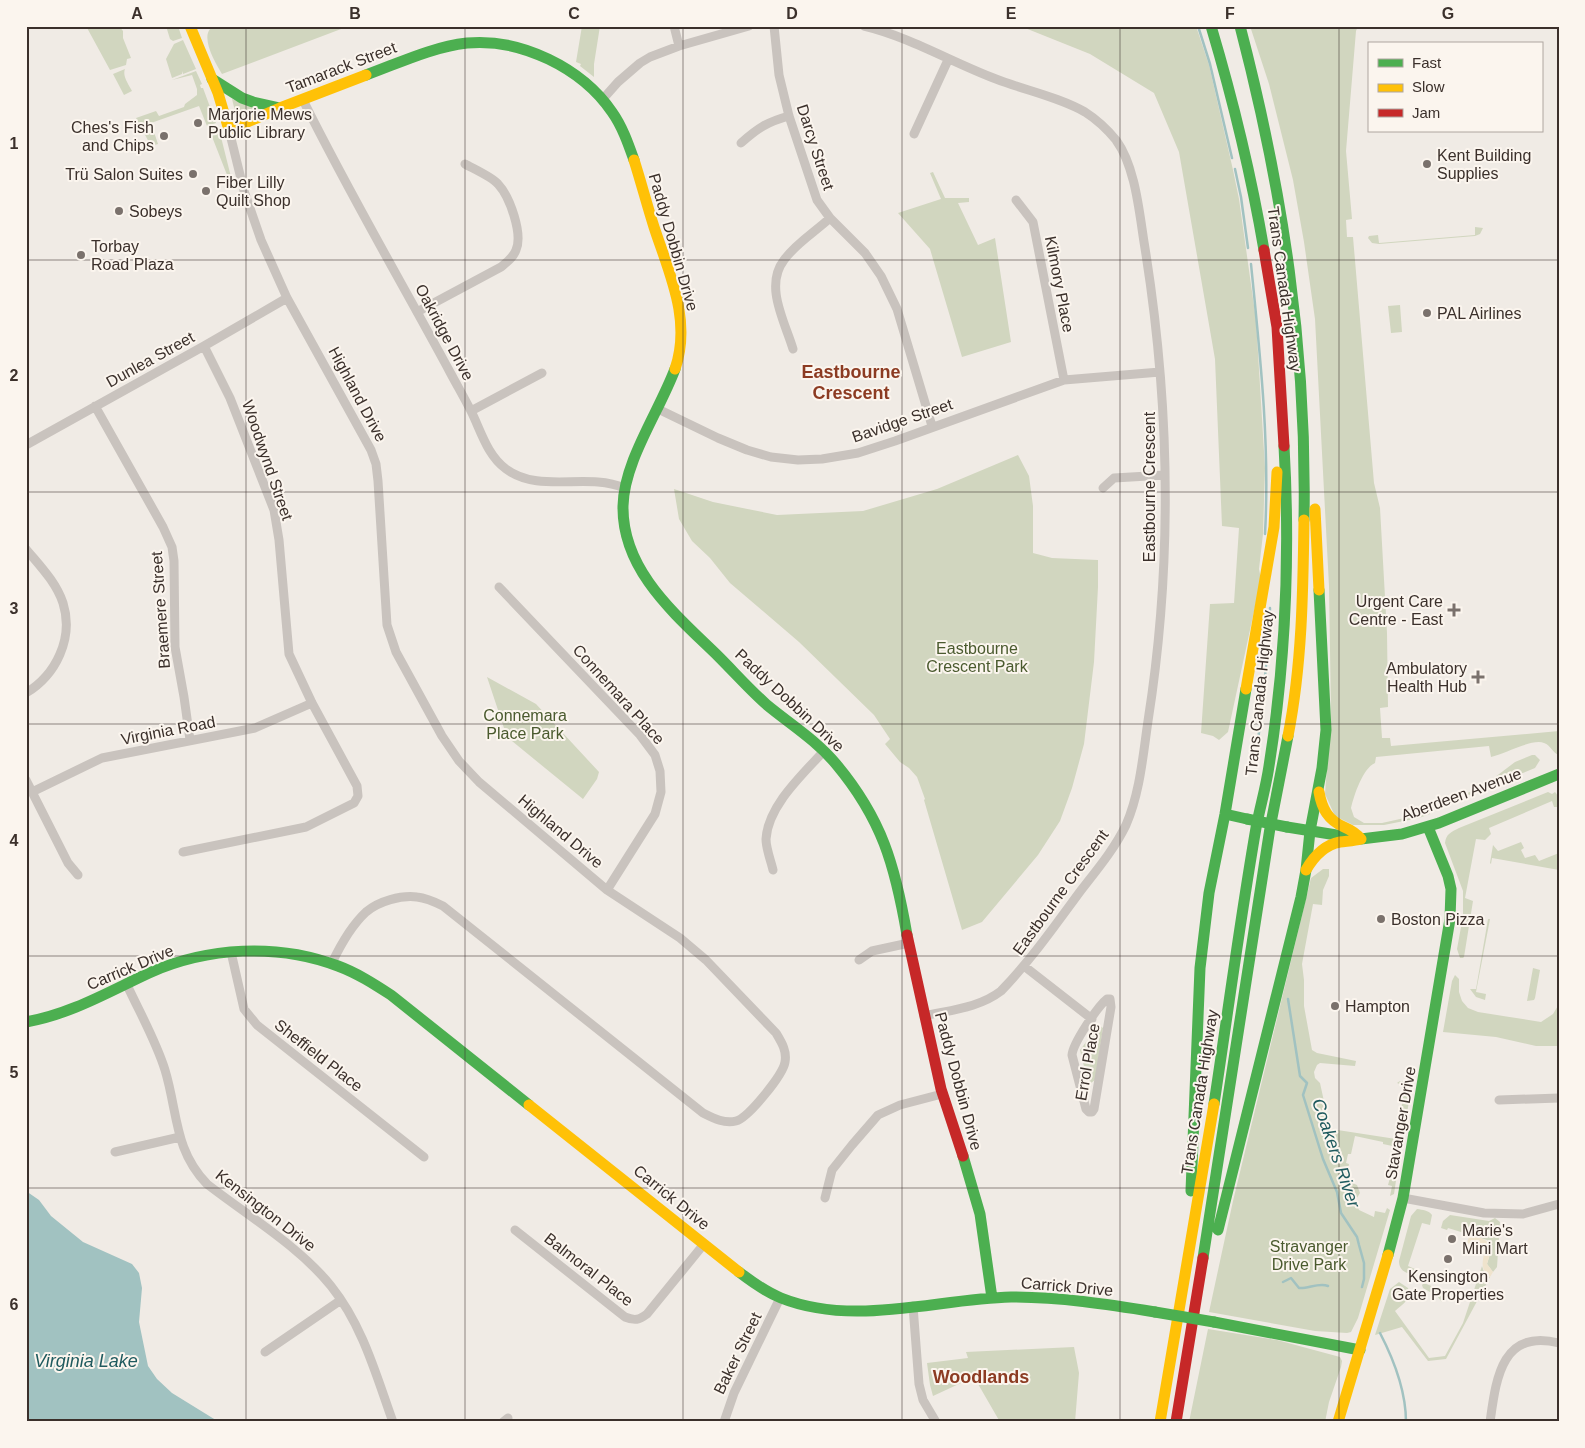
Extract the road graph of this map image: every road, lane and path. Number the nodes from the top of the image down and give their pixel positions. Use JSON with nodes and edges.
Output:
{"nodes":[{"id":1,"x":190,"y":26,"type":"edge"},
{"id":2,"x":674,"y":26,"type":"edge"},
{"id":3,"x":749,"y":26,"type":"edge"},
{"id":4,"x":774,"y":26,"type":"edge"},
{"id":5,"x":864,"y":26,"type":"edge"},
{"id":6,"x":1211,"y":26,"type":"edge"},
{"id":7,"x":1240,"y":26,"type":"edge"},
{"id":8,"x":679,"y":46,"type":"junction"},
{"id":9,"x":948,"y":60,"type":"junction"},
{"id":10,"x":211,"y":78,"type":"junction"},
{"id":11,"x":304,"y":100,"type":"junction"},
{"id":12,"x":602,"y":100,"type":"junction"},
{"id":13,"x":280,"y":108,"type":"junction"},
{"id":14,"x":789,"y":116,"type":"junction"},
{"id":15,"x":228,"y":130,"type":"junction"},
{"id":16,"x":914,"y":134,"type":"dead end"},
{"id":17,"x":741,"y":143,"type":"dead end"},
{"id":18,"x":465,"y":164,"type":"dead end"},
{"id":19,"x":1016,"y":200,"type":"dead end"},
{"id":20,"x":830,"y":218,"type":"junction"},
{"id":21,"x":288,"y":298,"type":"junction"},
{"id":22,"x":417,"y":312,"type":"junction"},
{"id":23,"x":1277,"y":327,"type":"junction"},
{"id":24,"x":1300,"y":344,"type":"junction"},
{"id":25,"x":204,"y":346,"type":"junction"},
{"id":26,"x":793,"y":349,"type":"dead end"},
{"id":27,"x":1160,"y":372,"type":"junction"},
{"id":28,"x":542,"y":373,"type":"dead end"},
{"id":29,"x":1064,"y":380,"type":"junction"},
{"id":30,"x":95,"y":406,"type":"junction"},
{"id":31,"x":658,"y":409,"type":"junction"},
{"id":32,"x":471,"y":411,"type":"junction"},
{"id":33,"x":932,"y":426,"type":"junction"},
{"id":34,"x":26,"y":445,"type":"edge"},
{"id":35,"x":1165,"y":475,"type":"junction"},
{"id":36,"x":624,"y":488,"type":"junction"},
{"id":37,"x":1103,"y":488,"type":"dead end"},
{"id":38,"x":26,"y":549,"type":"edge"},
{"id":39,"x":499,"y":587,"type":"dead end"},
{"id":40,"x":26,"y":693,"type":"edge"},
{"id":41,"x":312,"y":704,"type":"junction"},
{"id":42,"x":190,"y":740,"type":"junction"},
{"id":43,"x":823,"y":752,"type":"junction"},
{"id":44,"x":1559,"y":774,"type":"edge"},
{"id":45,"x":26,"y":780,"type":"edge"},
{"id":46,"x":1318,"y":789,"type":"junction"},
{"id":47,"x":32,"y":792,"type":"junction"},
{"id":48,"x":1225,"y":814,"type":"junction"},
{"id":49,"x":1428,"y":827,"type":"junction"},
{"id":50,"x":1310,"y":831,"type":"junction"},
{"id":51,"x":1361,"y":839,"type":"junction"},
{"id":52,"x":184,"y":852,"type":"dead end"},
{"id":53,"x":773,"y":870,"type":"dead end"},
{"id":54,"x":1306,"y":870,"type":"junction"},
{"id":55,"x":78,"y":875,"type":"dead end"},
{"id":56,"x":607,"y":890,"type":"junction"},
{"id":57,"x":909,"y":943,"type":"junction"},
{"id":58,"x":231,"y":952,"type":"junction"},
{"id":59,"x":859,"y":960,"type":"dead end"},
{"id":60,"x":332,"y":963,"type":"junction"},
{"id":61,"x":1024,"y":966,"type":"junction"},
{"id":62,"x":127,"y":985,"type":"junction"},
{"id":63,"x":924,"y":1016,"type":"junction"},
{"id":64,"x":1092,"y":1019,"type":"junction"},
{"id":65,"x":26,"y":1022,"type":"edge"},
{"id":66,"x":942,"y":1094,"type":"junction"},
{"id":67,"x":1559,"y":1098,"type":"edge"},
{"id":68,"x":1499,"y":1100,"type":"dead end"},
{"id":69,"x":180,"y":1137,"type":"junction"},
{"id":70,"x":115,"y":1152,"type":"dead end"},
{"id":71,"x":424,"y":1157,"type":"dead end"},
{"id":72,"x":825,"y":1198,"type":"dead end"},
{"id":73,"x":1403,"y":1198,"type":"junction"},
{"id":74,"x":1559,"y":1204,"type":"edge"},
{"id":75,"x":515,"y":1230,"type":"dead end"},
{"id":76,"x":704,"y":1244,"type":"junction"},
{"id":77,"x":780,"y":1298,"type":"junction"},
{"id":78,"x":992,"y":1298,"type":"junction"},
{"id":79,"x":341,"y":1300,"type":"junction"},
{"id":80,"x":913,"y":1306,"type":"junction"},
{"id":81,"x":1559,"y":1343,"type":"edge"},
{"id":82,"x":1360,"y":1350,"type":"junction"},
{"id":83,"x":265,"y":1352,"type":"dead end"},
{"id":84,"x":1185,"y":1366,"type":"junction"},
{"id":85,"x":1164,"y":1399,"type":"junction"},
{"id":86,"x":392,"y":1422,"type":"edge"},
{"id":87,"x":724,"y":1422,"type":"edge"},
{"id":88,"x":936,"y":1422,"type":"edge"},
{"id":89,"x":1160,"y":1422,"type":"edge"},
{"id":90,"x":1176,"y":1422,"type":"edge"},
{"id":91,"x":1338,"y":1422,"type":"edge"},
{"id":92,"x":1490,"y":1422,"type":"edge"}],
"edges":[{"from":1,"to":10,"type":"main road","name":"Highland Drive"},
{"from":2,"to":8,"type":"street"},
{"from":3,"to":8,"type":"street"},
{"from":4,"to":14,"type":"street","name":"Darcy Street"},
{"from":5,"to":9,"type":"street","name":"Eastbourne Crescent"},
{"from":6,"to":23,"type":"main road","name":"Trans Canada Highway"},
{"from":7,"to":24,"type":"main road","name":"Trans Canada Highway"},
{"from":8,"to":12,"type":"street"},
{"from":9,"to":16,"type":"street"},
{"from":9,"to":27,"type":"street","name":"Eastbourne Crescent"},
{"from":10,"to":13,"type":"main road"},
{"from":10,"to":15,"type":"main road","name":"Highland Drive"},
{"from":11,"to":12,"type":"main road","name":"Tamarack Street"},
{"from":11,"to":13,"type":"main road","name":"Tamarack Street"},
{"from":11,"to":22,"type":"street","name":"Oakridge Drive"},
{"from":12,"to":31,"type":"main road","name":"Paddy Dobbin Drive"},
{"from":13,"to":15,"type":"main road","name":"Tamarack Street"},
{"from":14,"to":17,"type":"street"},
{"from":14,"to":20,"type":"street","name":"Darcy Street"},
{"from":15,"to":21,"type":"street","name":"Highland Drive"},
{"from":18,"to":22,"type":"street"},
{"from":19,"to":29,"type":"street","name":"Kilmory Place"},
{"from":20,"to":26,"type":"street"},
{"from":20,"to":33,"type":"street","name":"Darcy Street"},
{"from":21,"to":25,"type":"street","name":"Dunlea Street"},
{"from":21,"to":56,"type":"street","name":"Highland Drive"},
{"from":22,"to":32,"type":"street","name":"Oakridge Drive"},
{"from":23,"to":48,"type":"main road"},
{"from":23,"to":85,"type":"main road","name":"Trans Canada Highway"},
{"from":24,"to":46,"type":"main road"},
{"from":24,"to":84,"type":"main road","name":"Trans Canada Highway"},
{"from":25,"to":30,"type":"street","name":"Dunlea Street"},
{"from":25,"to":41,"type":"street","name":"Woodwynd Street"},
{"from":27,"to":29,"type":"street","name":"Bavidge Street"},
{"from":27,"to":35,"type":"street","name":"Eastbourne Crescent"},
{"from":28,"to":32,"type":"street"},
{"from":29,"to":33,"type":"street","name":"Bavidge Street"},
{"from":30,"to":34,"type":"street","name":"Dunlea Street"},
{"from":30,"to":42,"type":"street","name":"Braemere Street"},
{"from":31,"to":33,"type":"street","name":"Bavidge Street"},
{"from":31,"to":36,"type":"main road","name":"Paddy Dobbin Drive"},
{"from":32,"to":36,"type":"street","name":"Oakridge Drive"},
{"from":35,"to":37,"type":"street"},
{"from":35,"to":61,"type":"street","name":"Eastbourne Crescent"},
{"from":36,"to":43,"type":"main road","name":"Paddy Dobbin Drive"},
{"from":38,"to":40,"type":"street"},
{"from":39,"to":56,"type":"street","name":"Connemara Place"},
{"from":41,"to":42,"type":"street","name":"Virginia Road"},
{"from":41,"to":52,"type":"street","name":"Woodwynd Street"},
{"from":42,"to":47,"type":"street","name":"Virginia Road"},
{"from":43,"to":53,"type":"street"},
{"from":43,"to":57,"type":"main road","name":"Paddy Dobbin Drive"},
{"from":44,"to":49,"type":"main road","name":"Aberdeen Avenue"},
{"from":45,"to":47,"type":"street"},
{"from":46,"to":50,"type":"main road"},
{"from":46,"to":51,"type":"main road"},
{"from":47,"to":55,"type":"street"},
{"from":48,"to":50,"type":"main road","name":"Aberdeen Avenue","bridge":true},
{"from":48,"to":85,"type":"main road"},
{"from":49,"to":51,"type":"main road","name":"Aberdeen Avenue"},
{"from":49,"to":73,"type":"main road","name":"Stavanger Drive"},
{"from":50,"to":51,"type":"main road","name":"Aberdeen Avenue"},
{"from":50,"to":54,"type":"main road"},
{"from":51,"to":54,"type":"main road"},
{"from":54,"to":84,"type":"main road"},
{"from":56,"to":60,"type":"street","name":"Highland Drive"},
{"from":57,"to":59,"type":"street"},
{"from":57,"to":63,"type":"main road","name":"Paddy Dobbin Drive"},
{"from":58,"to":60,"type":"main road","name":"Carrick Drive"},
{"from":58,"to":62,"type":"main road","name":"Carrick Drive"},
{"from":58,"to":71,"type":"street","name":"Sheffield Place"},
{"from":60,"to":76,"type":"main road","name":"Carrick Drive"},
{"from":61,"to":63,"type":"street","name":"Eastbourne Crescent"},
{"from":61,"to":64,"type":"street","name":"Errol Place"},
{"from":62,"to":65,"type":"main road","name":"Carrick Drive"},
{"from":62,"to":69,"type":"street","name":"Kensington Drive"},
{"from":63,"to":66,"type":"main road","name":"Paddy Dobbin Drive"},
{"from":64,"to":64,"type":"street","name":"Errol Place"},
{"from":66,"to":72,"type":"street"},
{"from":66,"to":78,"type":"main road","name":"Paddy Dobbin Drive"},
{"from":67,"to":68,"type":"street"},
{"from":69,"to":70,"type":"street"},
{"from":69,"to":79,"type":"street","name":"Kensington Drive"},
{"from":73,"to":74,"type":"street"},
{"from":73,"to":82,"type":"main road","name":"Stavanger Drive"},
{"from":75,"to":76,"type":"street","name":"Balmoral Place"},
{"from":76,"to":77,"type":"main road","name":"Carrick Drive"},
{"from":77,"to":80,"type":"main road","name":"Carrick Drive"},
{"from":77,"to":87,"type":"street","name":"Baker Street"},
{"from":78,"to":80,"type":"main road","name":"Carrick Drive"},
{"from":78,"to":82,"type":"main road","name":"Carrick Drive","bridge":true},
{"from":79,"to":83,"type":"street"},
{"from":79,"to":86,"type":"street","name":"Kensington Drive"},
{"from":80,"to":88,"type":"street"},
{"from":81,"to":92,"type":"street"},
{"from":82,"to":91,"type":"main road","name":"Stavanger Drive"},
{"from":84,"to":90,"type":"main road","name":"Trans Canada Highway"},
{"from":85,"to":89,"type":"main road","name":"Trans Canada Highway"}]}
